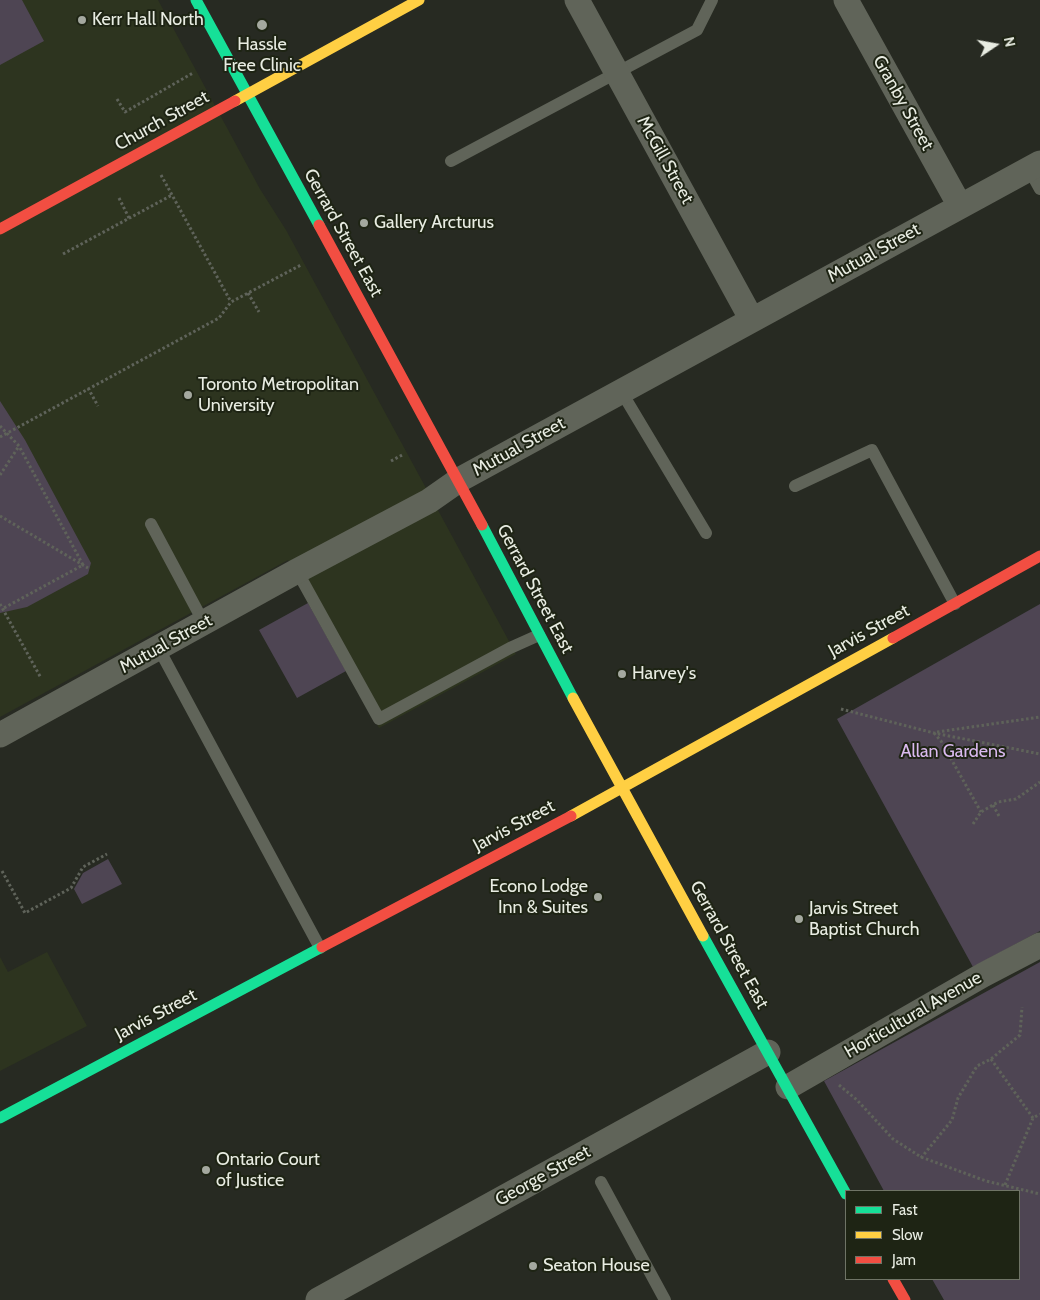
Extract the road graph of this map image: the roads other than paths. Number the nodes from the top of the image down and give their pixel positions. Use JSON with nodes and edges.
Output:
{"nodes":[{"id":1,"x":196,"y":0,"type":"edge"},
{"id":2,"x":419,"y":0,"type":"edge"},
{"id":3,"x":577,"y":0,"type":"edge"},
{"id":4,"x":712,"y":0,"type":"edge"},
{"id":5,"x":846,"y":0,"type":"edge"},
{"id":6,"x":617,"y":72,"type":"junction"},
{"id":7,"x":247,"y":94,"type":"junction"},
{"id":8,"x":451,"y":161,"type":"dead end"},
{"id":9,"x":1036,"y":174,"type":"edge"},
{"id":10,"x":960,"y":206,"type":"junction"},
{"id":11,"x":0,"y":229,"type":"edge"},
{"id":12,"x":752,"y":320,"type":"junction"},
{"id":13,"x":621,"y":392,"type":"junction"},
{"id":14,"x":459,"y":480,"type":"junction"},
{"id":15,"x":795,"y":486,"type":"dead end"},
{"id":16,"x":150,"y":524,"type":"dead end"},
{"id":17,"x":706,"y":533,"type":"dead end"},
{"id":18,"x":1040,"y":556,"type":"edge"},
{"id":19,"x":297,"y":571,"type":"junction"},
{"id":20,"x":955,"y":604,"type":"junction"},
{"id":21,"x":204,"y":623,"type":"junction"},
{"id":22,"x":539,"y":635,"type":"junction"},
{"id":23,"x":158,"y":649,"type":"junction"},
{"id":24,"x":0,"y":735,"type":"edge"},
{"id":25,"x":622,"y":788,"type":"junction"},
{"id":26,"x":1040,"y":945,"type":"edge"},
{"id":27,"x":320,"y":948,"type":"junction"},
{"id":28,"x":768,"y":1052,"type":"junction"},
{"id":29,"x":788,"y":1088,"type":"junction"},
{"id":30,"x":0,"y":1118,"type":"edge"},
{"id":31,"x":601,"y":1182,"type":"dead end"},
{"id":32,"x":845,"y":1192,"type":"edge"},
{"id":33,"x":894,"y":1280,"type":"edge"},
{"id":34,"x":318,"y":1300,"type":"edge"},
{"id":35,"x":665,"y":1300,"type":"edge"},
{"id":36,"x":905,"y":1300,"type":"edge"}],
"edges":[{"from":1,"to":7,"type":"main road","name":"Gerrard Street East"},
{"from":2,"to":7,"type":"main road","name":"Church Street"},
{"from":3,"to":6,"type":"street","name":"McGill Street"},
{"from":4,"to":6,"type":"lane"},
{"from":5,"to":10,"type":"street","name":"Granby Street"},
{"from":6,"to":8,"type":"lane"},
{"from":6,"to":12,"type":"street","name":"McGill Street"},
{"from":7,"to":11,"type":"main road","name":"Church Street"},
{"from":7,"to":14,"type":"main road","name":"Gerrard Street East"},
{"from":9,"to":10,"type":"street","name":"Mutual Street"},
{"from":10,"to":12,"type":"street","name":"Mutual Street"},
{"from":12,"to":13,"type":"street","name":"Mutual Street"},
{"from":13,"to":14,"type":"street","name":"Mutual Street"},
{"from":13,"to":17,"type":"lane"},
{"from":14,"to":19,"type":"street","name":"Mutual Street"},
{"from":14,"to":22,"type":"main road","name":"Gerrard Street East"},
{"from":15,"to":20,"type":"lane"},
{"from":16,"to":21,"type":"lane"},
{"from":18,"to":20,"type":"main road","name":"Jarvis Street"},
{"from":19,"to":21,"type":"street","name":"Mutual Street"},
{"from":19,"to":22,"type":"lane"},
{"from":20,"to":25,"type":"main road","name":"Jarvis Street"},
{"from":21,"to":23,"type":"street","name":"Mutual Street"},
{"from":22,"to":25,"type":"main road","name":"Gerrard Street East"},
{"from":23,"to":24,"type":"street","name":"Mutual Street"},
{"from":23,"to":27,"type":"lane"},
{"from":25,"to":27,"type":"main road","name":"Jarvis Street"},
{"from":25,"to":28,"type":"main road","name":"Gerrard Street East"},
{"from":26,"to":29,"type":"street","name":"Horticultural Avenue"},
{"from":27,"to":30,"type":"main road","name":"Jarvis Street"},
{"from":28,"to":29,"type":"main road","name":"Gerrard Street East"},
{"from":28,"to":34,"type":"street","name":"George Street"},
{"from":29,"to":32,"type":"main road","name":"Gerrard Street East"},
{"from":31,"to":35,"type":"lane"},
{"from":33,"to":36,"type":"main road"}]}
